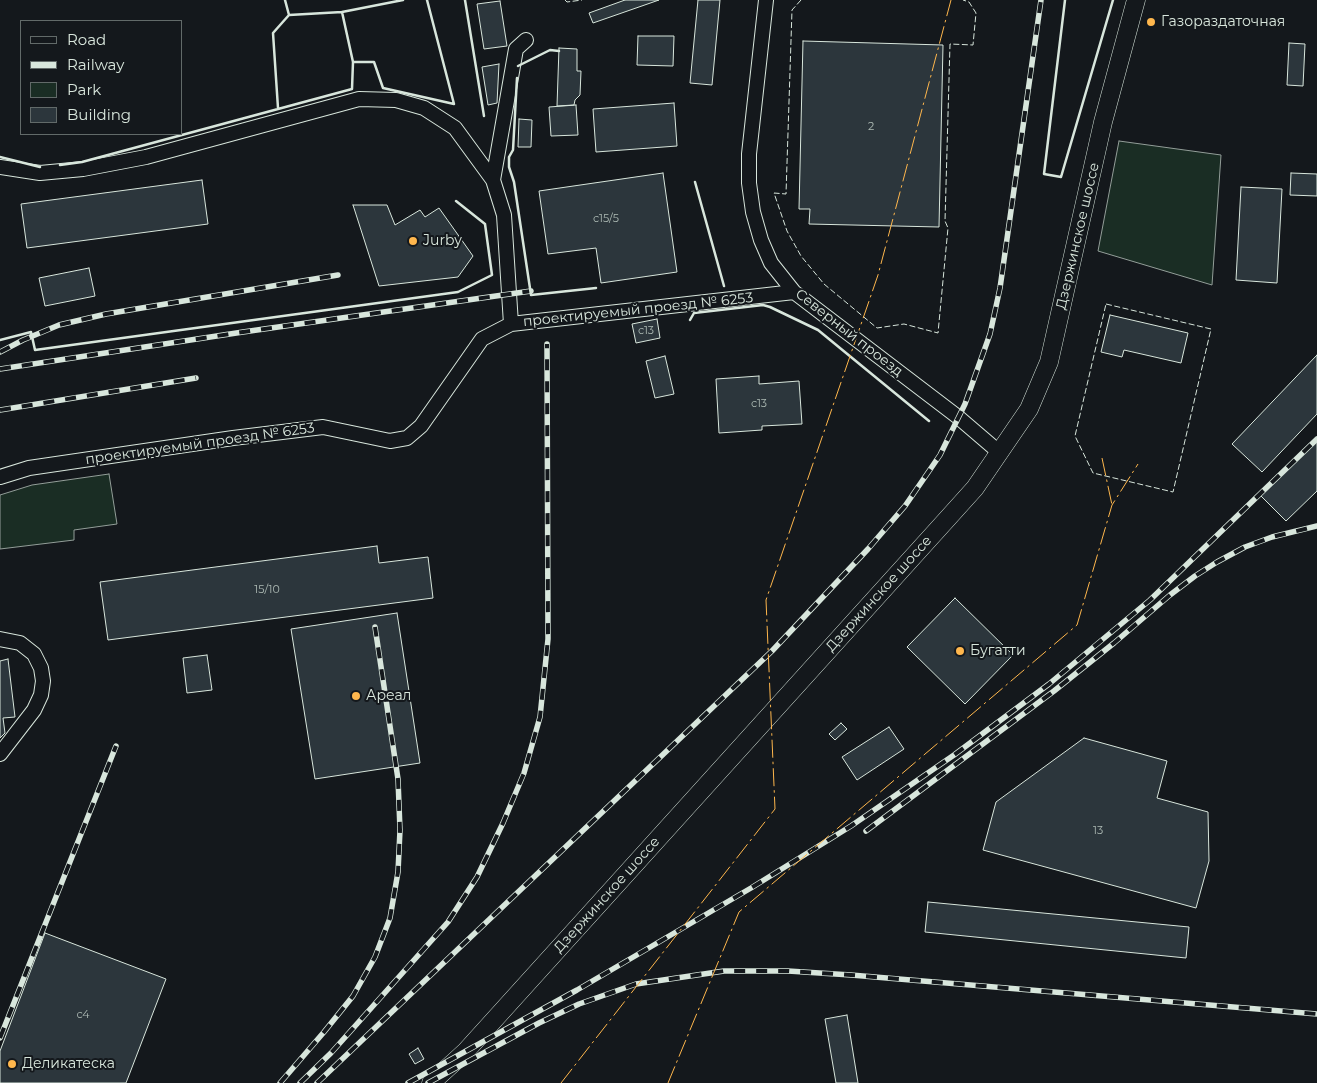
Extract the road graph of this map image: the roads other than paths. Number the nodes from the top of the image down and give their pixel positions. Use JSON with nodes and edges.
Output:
{"nodes":[{"id":1,"x":766,"y":0,"type":"edge"},
{"id":2,"x":1136,"y":0,"type":"edge"},
{"id":3,"x":526,"y":40,"type":"dead end"},
{"id":4,"x":0,"y":167,"type":"edge"},
{"id":5,"x":493,"y":180,"type":"junction"},
{"id":6,"x":794,"y":292,"type":"junction"},
{"id":7,"x":512,"y":324,"type":"junction"},
{"id":8,"x":1000,"y":453,"type":"junction"},
{"id":9,"x":0,"y":477,"type":"edge"},
{"id":10,"x":0,"y":639,"type":"edge"},
{"id":11,"x":0,"y":754,"type":"edge"},
{"id":12,"x":431,"y":1083,"type":"edge"}],
"edges":[{"from":1,"to":6,"type":"street","name":"Северный проезд"},
{"from":2,"to":8,"type":"main road","name":"Дзержинское шоссе"},
{"from":3,"to":5,"type":"street"},
{"from":4,"to":5,"type":"street"},
{"from":5,"to":7,"type":"street"},
{"from":6,"to":7,"type":"street","name":"проектируемый проезд № 6253"},
{"from":6,"to":8,"type":"street","name":"Северный проезд"},
{"from":7,"to":9,"type":"street","name":"проектируемый проезд № 6253"},
{"from":8,"to":12,"type":"main road","name":"Дзержинское шоссе"},
{"from":10,"to":11,"type":"street"}]}
